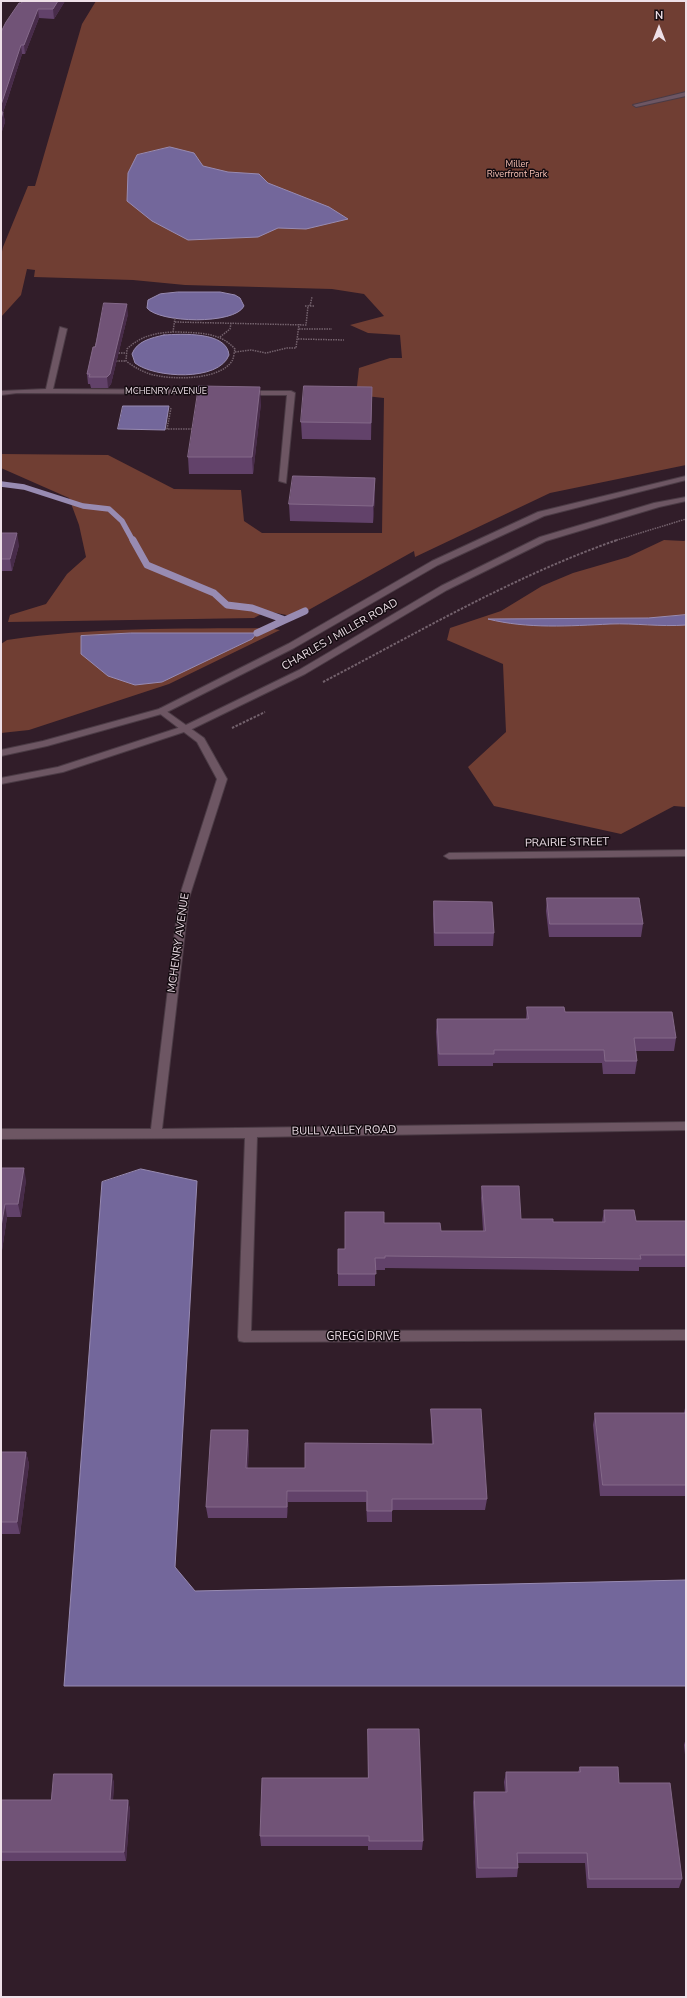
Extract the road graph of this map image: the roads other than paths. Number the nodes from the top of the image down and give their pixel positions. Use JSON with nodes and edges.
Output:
{"nodes":[{"id":1,"x":686,"y":94,"type":"edge"},
{"id":2,"x":636,"y":105,"type":"dead end"},
{"id":3,"x":64,"y":329,"type":"dead end"},
{"id":4,"x":48,"y":391,"type":"junction"},
{"id":5,"x":222,"y":392,"type":"edge"},
{"id":6,"x":238,"y":392,"type":"edge"},
{"id":7,"x":1,"y":393,"type":"edge"},
{"id":8,"x":686,"y":478,"type":"edge"},
{"id":9,"x":283,"y":482,"type":"dead end"},
{"id":10,"x":686,"y":499,"type":"edge"},
{"id":11,"x":162,"y":711,"type":"junction"},
{"id":12,"x":187,"y":728,"type":"junction"},
{"id":13,"x":1,"y":753,"type":"edge"},
{"id":14,"x":1,"y":781,"type":"edge"},
{"id":15,"x":686,"y":853,"type":"edge"},
{"id":16,"x":449,"y":856,"type":"dead end"},
{"id":17,"x":686,"y":1126,"type":"edge"},
{"id":18,"x":156,"y":1133,"type":"junction"},
{"id":19,"x":252,"y":1133,"type":"junction"},
{"id":20,"x":1,"y":1134,"type":"edge"},
{"id":21,"x":686,"y":1335,"type":"edge"}],
"edges":[{"from":1,"to":2,"type":"street"},
{"from":3,"to":4,"type":"street"},
{"from":4,"to":5,"type":"street","name":"MCHENRY AVENUE"},
{"from":4,"to":7,"type":"street","name":"MCHENRY AVENUE"},
{"from":6,"to":9,"type":"street"},
{"from":8,"to":11,"type":"street","name":"CHARLES J MILLER ROAD"},
{"from":10,"to":12,"type":"street","name":"CHARLES J MILLER ROAD"},
{"from":11,"to":12,"type":"street","name":"MCHENRY AVENUE"},
{"from":11,"to":13,"type":"street","name":"CHARLES J MILLER ROAD"},
{"from":12,"to":14,"type":"street","name":"CHARLES J MILLER ROAD"},
{"from":12,"to":18,"type":"street","name":"MCHENRY AVENUE"},
{"from":15,"to":16,"type":"street","name":"PRAIRIE STREET"},
{"from":17,"to":19,"type":"street","name":"BULL VALLEY ROAD"},
{"from":18,"to":19,"type":"street","name":"BULL VALLEY ROAD"},
{"from":18,"to":20,"type":"street","name":"BULL VALLEY ROAD"},
{"from":19,"to":21,"type":"street","name":"GREGG DRIVE"}]}
